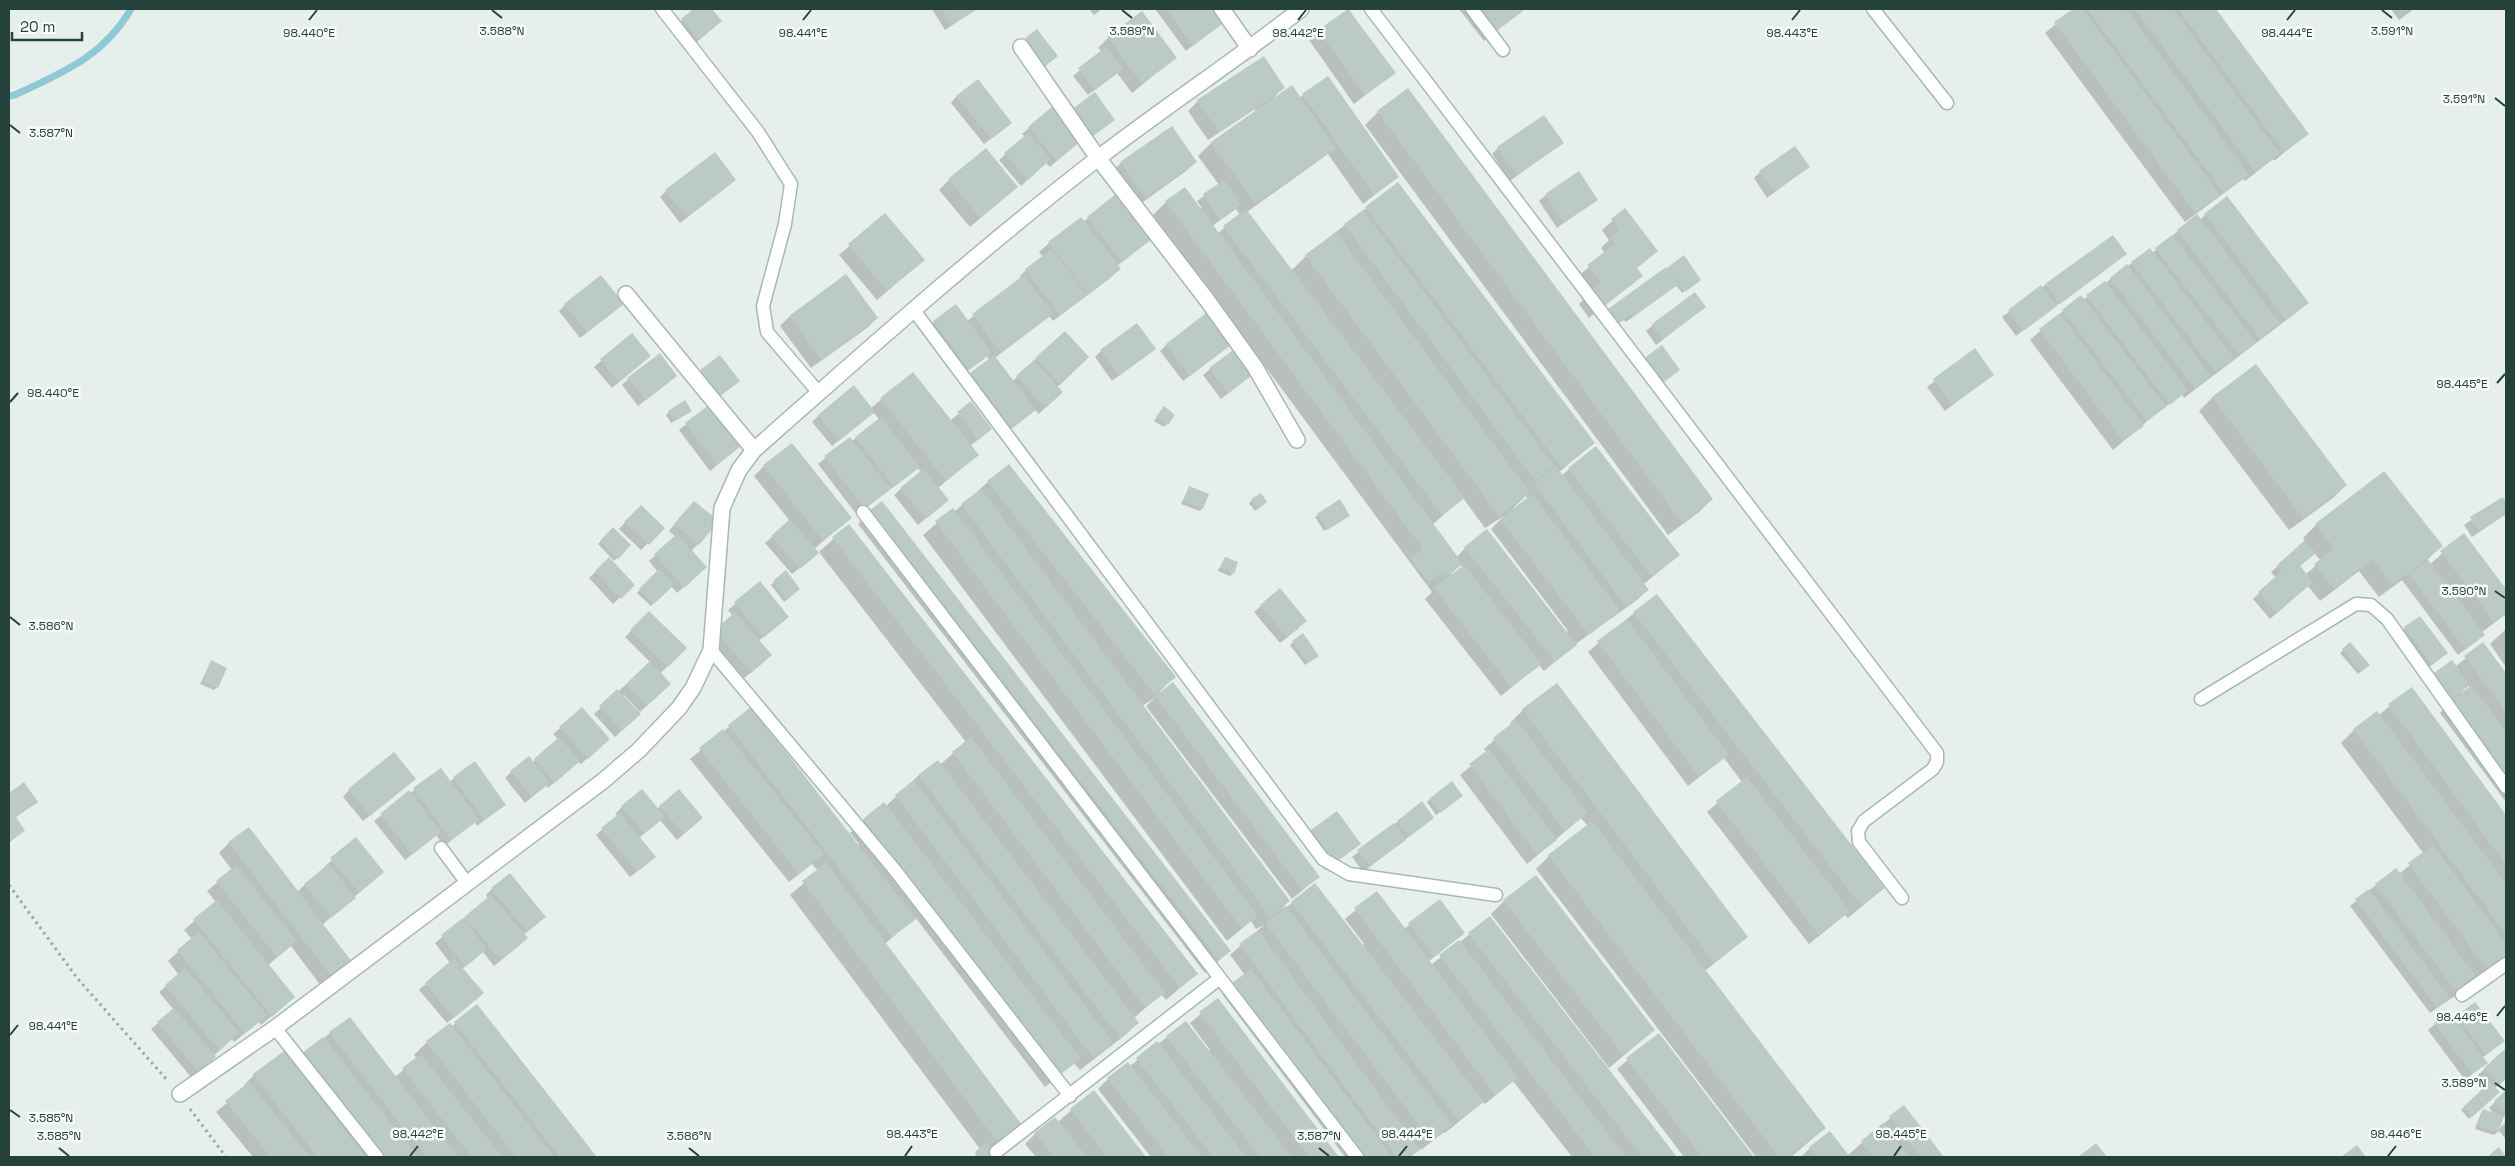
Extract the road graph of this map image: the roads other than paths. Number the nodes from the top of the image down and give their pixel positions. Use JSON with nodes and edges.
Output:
{"nodes":[{"id":1,"x":662,"y":9,"type":"edge"},
{"id":2,"x":1222,"y":9,"type":"edge"},
{"id":3,"x":1301,"y":9,"type":"edge"},
{"id":4,"x":1371,"y":9,"type":"edge"},
{"id":5,"x":1472,"y":9,"type":"edge"},
{"id":6,"x":1873,"y":9,"type":"edge"},
{"id":7,"x":1021,"y":47,"type":"dead end"},
{"id":8,"x":1250,"y":48,"type":"junction"},
{"id":9,"x":1503,"y":50,"type":"dead end"},
{"id":10,"x":1947,"y":103,"type":"dead end"},
{"id":11,"x":1098,"y":158,"type":"junction"},
{"id":12,"x":626,"y":294,"type":"dead end"},
{"id":13,"x":913,"y":309,"type":"junction"},
{"id":14,"x":819,"y":392,"type":"junction"},
{"id":15,"x":1297,"y":440,"type":"dead end"},
{"id":16,"x":754,"y":450,"type":"junction"},
{"id":17,"x":863,"y":512,"type":"dead end"},
{"id":18,"x":711,"y":650,"type":"junction"},
{"id":19,"x":2201,"y":698,"type":"dead end"},
{"id":20,"x":2506,"y":788,"type":"edge"},
{"id":21,"x":442,"y":848,"type":"dead end"},
{"id":22,"x":467,"y":883,"type":"junction"},
{"id":23,"x":1496,"y":895,"type":"dead end"},
{"id":24,"x":1902,"y":898,"type":"dead end"},
{"id":25,"x":2506,"y":964,"type":"edge"},
{"id":26,"x":1220,"y":978,"type":"junction"},
{"id":27,"x":2462,"y":996,"type":"dead end"},
{"id":28,"x":275,"y":1028,"type":"junction"},
{"id":29,"x":180,"y":1094,"type":"road end"},
{"id":30,"x":1070,"y":1096,"type":"junction"},
{"id":31,"x":996,"y":1152,"type":"dead end"},
{"id":32,"x":377,"y":1157,"type":"edge"},
{"id":33,"x":1356,"y":1157,"type":"edge"}],
"edges":[{"from":1,"to":14,"type":"lane"},
{"from":2,"to":8,"type":"street"},
{"from":3,"to":8,"type":"street"},
{"from":4,"to":24,"type":"lane"},
{"from":5,"to":9,"type":"lane"},
{"from":6,"to":10,"type":"lane"},
{"from":7,"to":11,"type":"street"},
{"from":8,"to":11,"type":"street"},
{"from":11,"to":13,"type":"street"},
{"from":11,"to":15,"type":"street"},
{"from":12,"to":16,"type":"street"},
{"from":13,"to":14,"type":"street"},
{"from":13,"to":23,"type":"lane"},
{"from":14,"to":16,"type":"street"},
{"from":16,"to":18,"type":"street"},
{"from":17,"to":26,"type":"lane"},
{"from":18,"to":22,"type":"street"},
{"from":18,"to":30,"type":"lane"},
{"from":19,"to":20,"type":"lane"},
{"from":21,"to":22,"type":"lane"},
{"from":22,"to":28,"type":"street"},
{"from":25,"to":27,"type":"lane"},
{"from":26,"to":30,"type":"lane"},
{"from":26,"to":33,"type":"lane"},
{"from":28,"to":29,"type":"street"},
{"from":28,"to":32,"type":"lane"},
{"from":30,"to":31,"type":"lane"}]}
